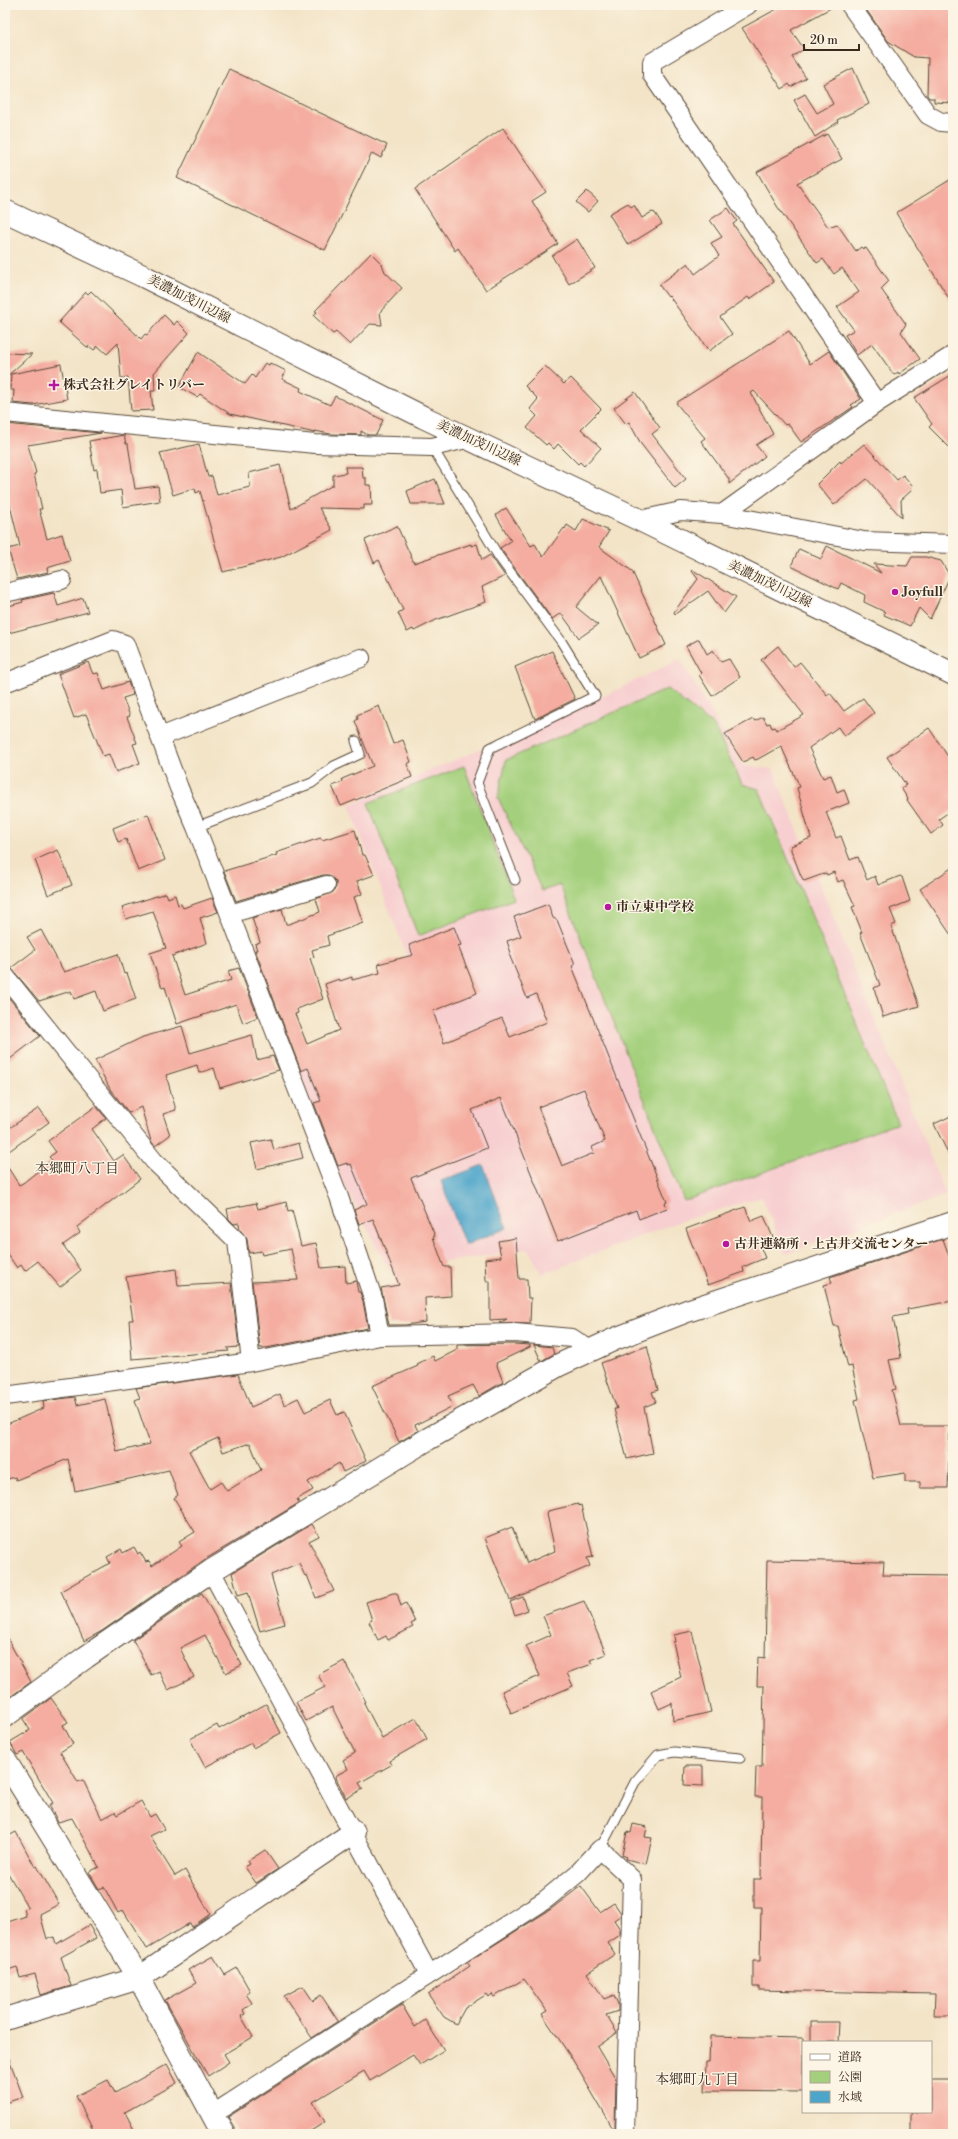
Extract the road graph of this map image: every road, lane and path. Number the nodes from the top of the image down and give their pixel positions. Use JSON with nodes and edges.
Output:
{"nodes":[{"id":1,"x":748,"y":5,"type":"edge"},
{"id":2,"x":850,"y":5,"type":"edge"},
{"id":3,"x":953,"y":123,"type":"edge"},
{"id":4,"x":5,"y":211,"type":"edge"},
{"id":5,"x":953,"y":355,"type":"edge"},
{"id":6,"x":877,"y":403,"type":"junction"},
{"id":7,"x":5,"y":413,"type":"edge"},
{"id":8,"x":471,"y":438,"type":"junction"},
{"id":9,"x":432,"y":447,"type":"junction"},
{"id":10,"x":722,"y":514,"type":"junction"},
{"id":11,"x":640,"y":520,"type":"junction"},
{"id":12,"x":953,"y":544,"type":"edge"},
{"id":13,"x":62,"y":580,"type":"dead end"},
{"id":14,"x":5,"y":593,"type":"edge"},
{"id":15,"x":361,"y":658,"type":"dead end"},
{"id":16,"x":953,"y":674,"type":"edge"},
{"id":17,"x":5,"y":683,"type":"edge"},
{"id":18,"x":160,"y":737,"type":"junction"},
{"id":19,"x":356,"y":741,"type":"dead end"},
{"id":20,"x":196,"y":827,"type":"junction"},
{"id":21,"x":515,"y":880,"type":"dead end"},
{"id":22,"x":326,"y":884,"type":"dead end"},
{"id":23,"x":230,"y":914,"type":"junction"},
{"id":24,"x":5,"y":976,"type":"edge"},
{"id":25,"x":953,"y":1223,"type":"edge"},
{"id":26,"x":380,"y":1336,"type":"junction"},
{"id":27,"x":590,"y":1350,"type":"junction"},
{"id":28,"x":250,"y":1362,"type":"junction"},
{"id":29,"x":5,"y":1396,"type":"edge"},
{"id":30,"x":211,"y":1571,"type":"junction"},
{"id":31,"x":5,"y":1716,"type":"edge"},
{"id":32,"x":740,"y":1758,"type":"dead end"},
{"id":33,"x":5,"y":1760,"type":"edge"},
{"id":34,"x":354,"y":1832,"type":"junction"},
{"id":35,"x":600,"y":1849,"type":"junction"},
{"id":36,"x":429,"y":1974,"type":"junction"},
{"id":37,"x":138,"y":1978,"type":"junction"},
{"id":38,"x":5,"y":2019,"type":"edge"},
{"id":39,"x":213,"y":2114,"type":"junction"},
{"id":40,"x":223,"y":2134,"type":"edge"},
{"id":41,"x":626,"y":2134,"type":"edge"}],
"edges":[{"from":1,"to":6,"type":"street"},
{"from":2,"to":3,"type":"street"},
{"from":4,"to":8,"type":"street","name":"美濃加茂川辺線"},
{"from":5,"to":6,"type":"street"},
{"from":6,"to":10,"type":"street"},
{"from":7,"to":9,"type":"street"},
{"from":8,"to":9,"type":"street"},
{"from":8,"to":11,"type":"street","name":"美濃加茂川辺線"},
{"from":9,"to":21,"type":"lane"},
{"from":10,"to":11,"type":"street"},
{"from":10,"to":12,"type":"street"},
{"from":11,"to":16,"type":"street","name":"美濃加茂川辺線"},
{"from":13,"to":14,"type":"street"},
{"from":15,"to":18,"type":"street"},
{"from":17,"to":18,"type":"street"},
{"from":18,"to":20,"type":"street"},
{"from":19,"to":20,"type":"lane"},
{"from":20,"to":23,"type":"street"},
{"from":22,"to":23,"type":"street"},
{"from":23,"to":26,"type":"street"},
{"from":24,"to":28,"type":"street"},
{"from":25,"to":27,"type":"street"},
{"from":26,"to":27,"type":"street"},
{"from":26,"to":28,"type":"street"},
{"from":27,"to":30,"type":"street"},
{"from":28,"to":29,"type":"street"},
{"from":30,"to":31,"type":"street"},
{"from":30,"to":34,"type":"street"},
{"from":32,"to":35,"type":"lane"},
{"from":33,"to":37,"type":"street"},
{"from":34,"to":36,"type":"street"},
{"from":34,"to":37,"type":"street"},
{"from":35,"to":36,"type":"street"},
{"from":35,"to":41,"type":"street"},
{"from":36,"to":39,"type":"street"},
{"from":37,"to":38,"type":"street"},
{"from":37,"to":39,"type":"street"},
{"from":39,"to":40,"type":"street"}]}
